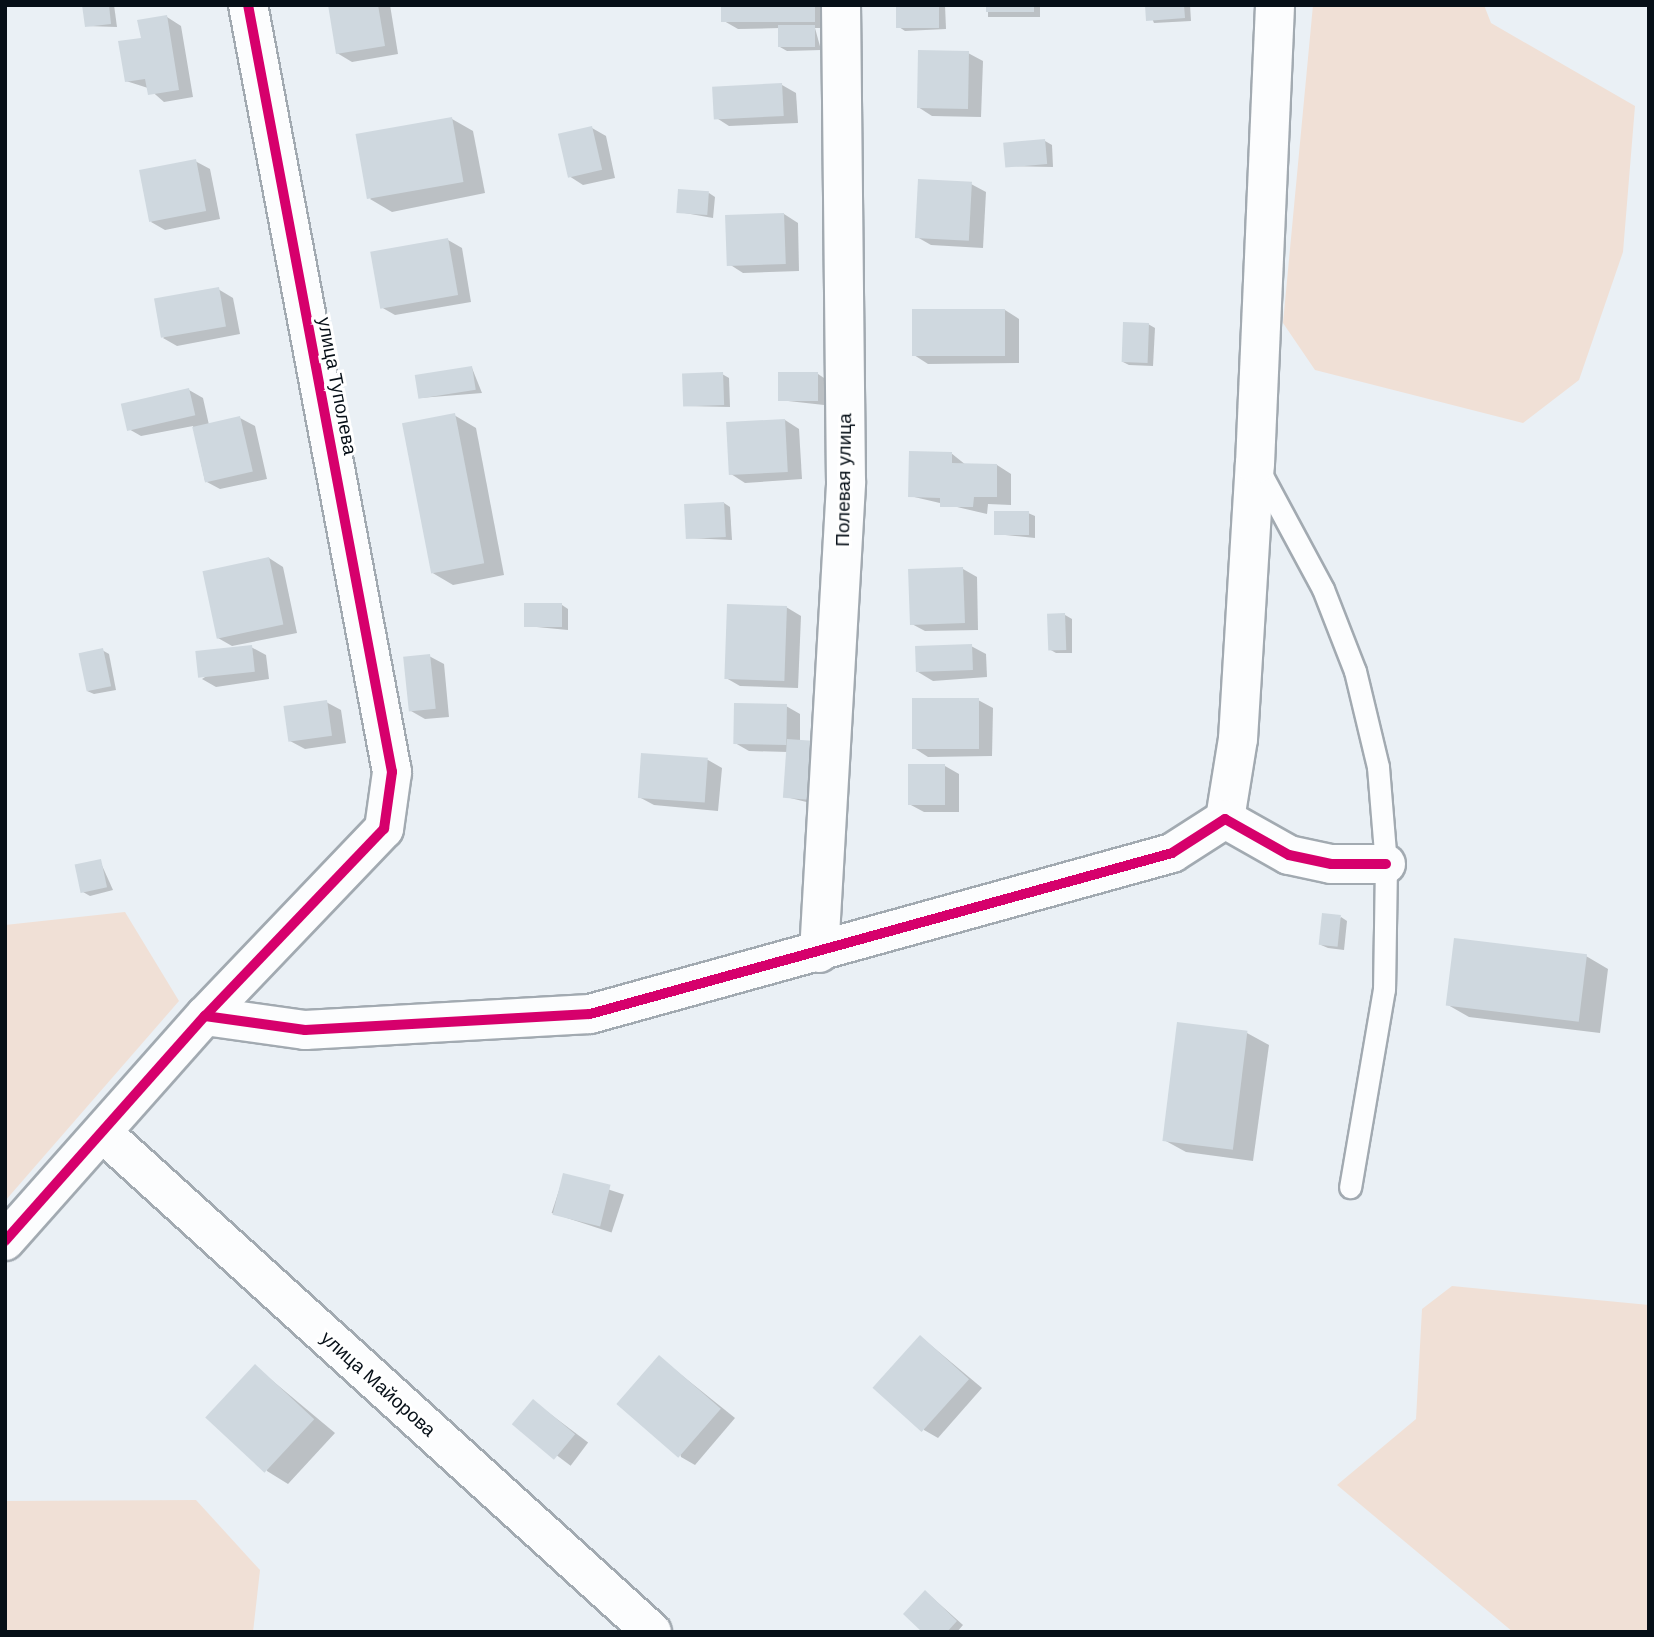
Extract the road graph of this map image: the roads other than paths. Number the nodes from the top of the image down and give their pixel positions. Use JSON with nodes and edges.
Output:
{"nodes":[{"id":1,"x":248,"y":5,"type":"edge"},
{"id":2,"x":841,"y":5,"type":"edge"},
{"id":3,"x":1275,"y":5,"type":"edge"},
{"id":4,"x":1255,"y":464,"type":"junction"},
{"id":5,"x":1225,"y":819,"type":"junction"},
{"id":6,"x":1386,"y":864,"type":"junction"},
{"id":7,"x":819,"y":953,"type":"junction"},
{"id":8,"x":205,"y":1016,"type":"junction"},
{"id":9,"x":105,"y":1135,"type":"junction"},
{"id":10,"x":1350,"y":1187,"type":"dead end"},
{"id":11,"x":5,"y":1241,"type":"edge"},
{"id":12,"x":652,"y":1632,"type":"edge"}],
"edges":[{"from":1,"to":8,"type":"street","name":"улица Туполева"},
{"from":2,"to":7,"type":"street","name":"Полевая улица"},
{"from":3,"to":4,"type":"street"},
{"from":4,"to":5,"type":"street"},
{"from":4,"to":6,"type":"lane"},
{"from":5,"to":6,"type":"street"},
{"from":5,"to":7,"type":"street"},
{"from":6,"to":10,"type":"lane"},
{"from":7,"to":8,"type":"street"},
{"from":8,"to":9,"type":"street","name":"улица Туполева"},
{"from":9,"to":11,"type":"street","name":"улица Туполева"},
{"from":9,"to":12,"type":"street","name":"улица Майорова"}]}
